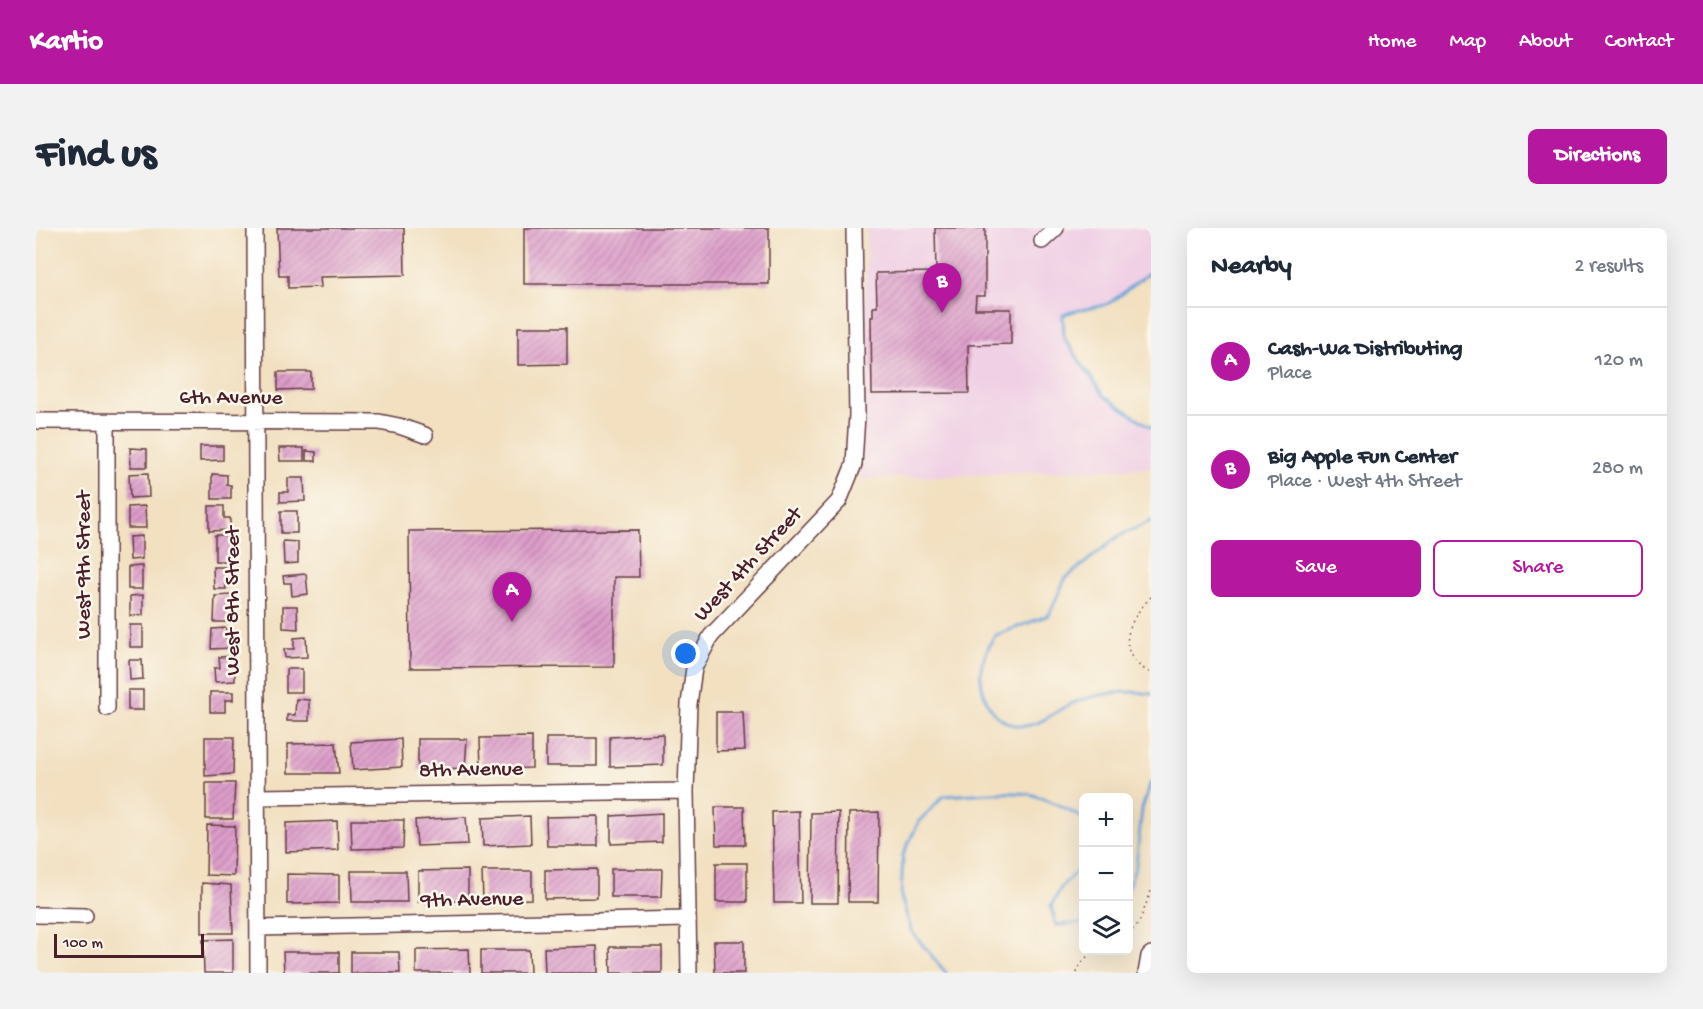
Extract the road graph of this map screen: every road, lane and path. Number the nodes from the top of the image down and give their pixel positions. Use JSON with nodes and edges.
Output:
{"nodes":[{"id":1,"x":255,"y":228,"type":"edge"},
{"id":2,"x":854,"y":228,"type":"edge"},
{"id":3,"x":1056,"y":228,"type":"edge"},
{"id":4,"x":1042,"y":241,"type":"dead end"},
{"id":5,"x":36,"y":421,"type":"edge"},
{"id":6,"x":107,"y":422,"type":"junction"},
{"id":7,"x":256,"y":422,"type":"junction"},
{"id":8,"x":425,"y":435,"type":"dead end"},
{"id":9,"x":1151,"y":597,"type":"edge"},
{"id":10,"x":1151,"y":673,"type":"edge"},
{"id":11,"x":107,"y":708,"type":"dead end"},
{"id":12,"x":686,"y":791,"type":"junction"},
{"id":13,"x":257,"y":797,"type":"junction"},
{"id":14,"x":1151,"y":891,"type":"edge"},
{"id":15,"x":36,"y":915,"type":"edge"},
{"id":16,"x":85,"y":916,"type":"dead end"},
{"id":17,"x":687,"y":919,"type":"junction"},
{"id":18,"x":258,"y":928,"type":"junction"},
{"id":19,"x":1133,"y":929,"type":"edge"},
{"id":20,"x":1151,"y":954,"type":"edge"},
{"id":21,"x":1088,"y":955,"type":"edge"},
{"id":22,"x":258,"y":973,"type":"edge"},
{"id":23,"x":689,"y":973,"type":"edge"},
{"id":24,"x":1077,"y":973,"type":"edge"},
{"id":25,"x":1146,"y":973,"type":"edge"}],
"edges":[{"from":1,"to":7,"type":"street","name":"West 8th Street"},
{"from":2,"to":12,"type":"street","name":"West 4th Street"},
{"from":3,"to":4,"type":"street"},
{"from":5,"to":6,"type":"street","name":"6th Avenue"},
{"from":6,"to":7,"type":"street","name":"6th Avenue"},
{"from":6,"to":11,"type":"street","name":"West 9th Street"},
{"from":7,"to":8,"type":"street","name":"6th Avenue"},
{"from":7,"to":13,"type":"street","name":"West 8th Street"},
{"from":9,"to":10,"type":"path"},
{"from":12,"to":13,"type":"street","name":"8th Avenue"},
{"from":12,"to":17,"type":"street","name":"West 4th Street"},
{"from":13,"to":18,"type":"street","name":"West 8th Street"},
{"from":14,"to":19,"type":"path"},
{"from":15,"to":16,"type":"street"},
{"from":17,"to":18,"type":"street","name":"9th Avenue"},
{"from":17,"to":23,"type":"street","name":"West 4th Street"},
{"from":18,"to":22,"type":"street","name":"West 8th Street"},
{"from":20,"to":25,"type":"street"},
{"from":21,"to":24,"type":"path"}]}
